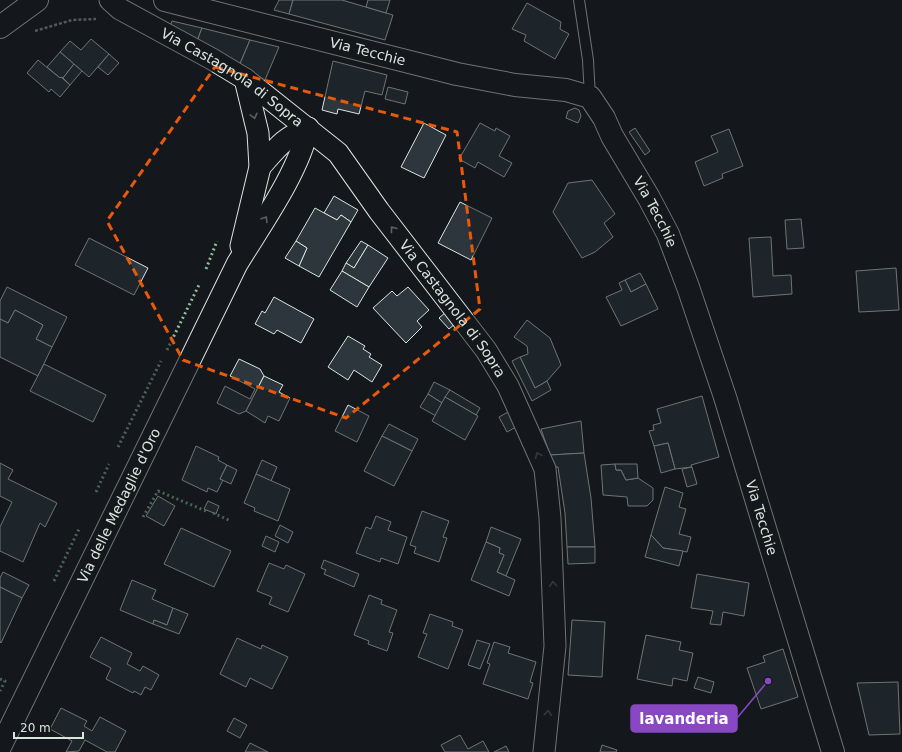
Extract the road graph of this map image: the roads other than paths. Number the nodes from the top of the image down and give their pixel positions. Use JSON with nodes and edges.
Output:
{"nodes":[{"id":1,"x":110,"y":0,"type":"edge"},
{"id":2,"x":165,"y":0,"type":"edge"},
{"id":3,"x":579,"y":0,"type":"edge"},
{"id":4,"x":29,"y":6,"type":"edge"},
{"id":5,"x":0,"y":27,"type":"edge"},
{"id":6,"x":245,"y":79,"type":"junction"},
{"id":7,"x":590,"y":97,"type":"junction"},
{"id":8,"x":308,"y":128,"type":"junction"},
{"id":9,"x":260,"y":167,"type":"junction"},
{"id":10,"x":237,"y":264,"type":"junction"},
{"id":11,"x":0,"y":748,"type":"edge"},
{"id":12,"x":544,"y":752,"type":"edge"},
{"id":13,"x":833,"y":752,"type":"edge"}],
"edges":[{"from":1,"to":6,"type":"street","name":"Via Castagnola di Sopra"},
{"from":2,"to":7,"type":"street","name":"Via Tecchie"},
{"from":3,"to":7,"type":"lane"},
{"from":4,"to":5,"type":"street"},
{"from":6,"to":8,"type":"street","name":"Via Castagnola di Sopra"},
{"from":6,"to":9,"type":"street","name":"Via delle Medaglie d'Oro","one_way":true},
{"from":7,"to":13,"type":"street","name":"Via Tecchie"},
{"from":8,"to":9,"type":"street","name":"Via delle Medaglie d'Oro"},
{"from":10,"to":8,"type":"street","name":"Via delle Medaglie d'Oro","one_way":true},
{"from":12,"to":8,"type":"street","name":"Via Castagnola di Sopra","one_way":true},
{"from":9,"to":10,"type":"street","name":"Via delle Medaglie d'Oro"},
{"from":10,"to":11,"type":"street","name":"Via delle Medaglie d'Oro"}]}
